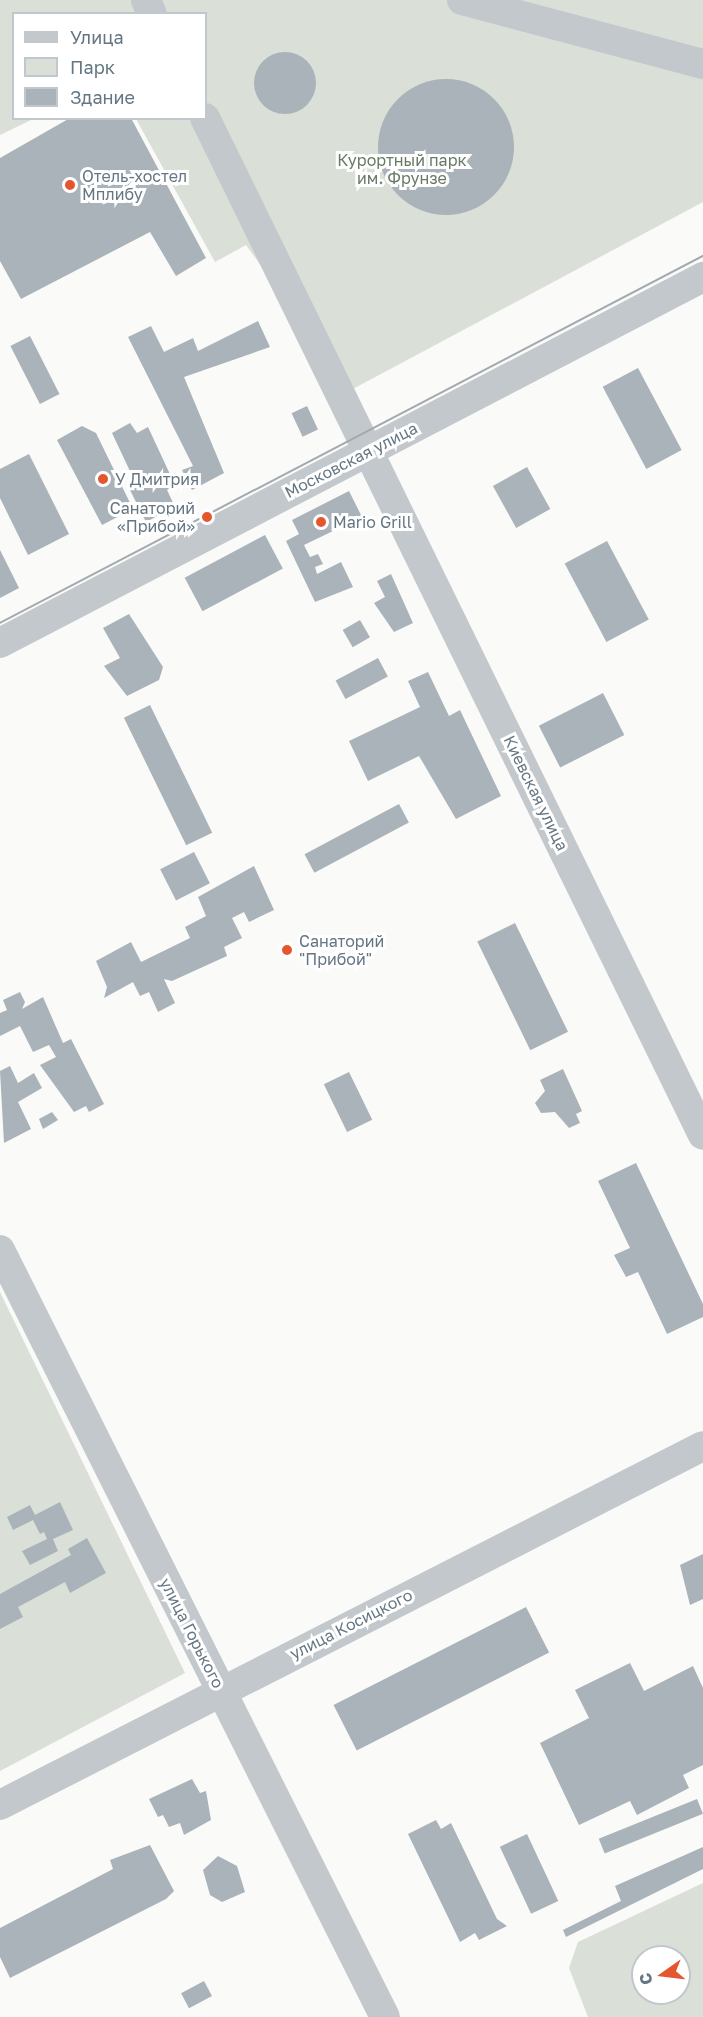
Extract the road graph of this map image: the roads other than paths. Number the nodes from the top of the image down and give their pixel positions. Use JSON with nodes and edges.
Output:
{"nodes":[{"id":1,"x":462,"y":0,"type":"edge"},
{"id":2,"x":703,"y":64,"type":"edge"},
{"id":3,"x":206,"y":120,"type":"edge"},
{"id":4,"x":703,"y":277,"type":"edge"},
{"id":5,"x":370,"y":451,"type":"junction"},
{"id":6,"x":0,"y":644,"type":"edge"},
{"id":7,"x":703,"y":1135,"type":"edge"},
{"id":8,"x":0,"y":1250,"type":"edge"},
{"id":9,"x":703,"y":1446,"type":"edge"},
{"id":10,"x":221,"y":1690,"type":"junction"},
{"id":11,"x":0,"y":1804,"type":"edge"},
{"id":12,"x":385,"y":2017,"type":"edge"}],
"edges":[{"from":1,"to":2,"type":"street"},
{"from":3,"to":5,"type":"street","name":"Киевская улица"},
{"from":4,"to":5,"type":"street","name":"Московская улица"},
{"from":5,"to":6,"type":"street","name":"Московская улица"},
{"from":5,"to":7,"type":"street","name":"Киевская улица"},
{"from":8,"to":10,"type":"street","name":"улица Горького"},
{"from":9,"to":10,"type":"street","name":"улица Косицкого"},
{"from":10,"to":11,"type":"street","name":"улица Косицкого"},
{"from":10,"to":12,"type":"street","name":"улица Горького"}]}
